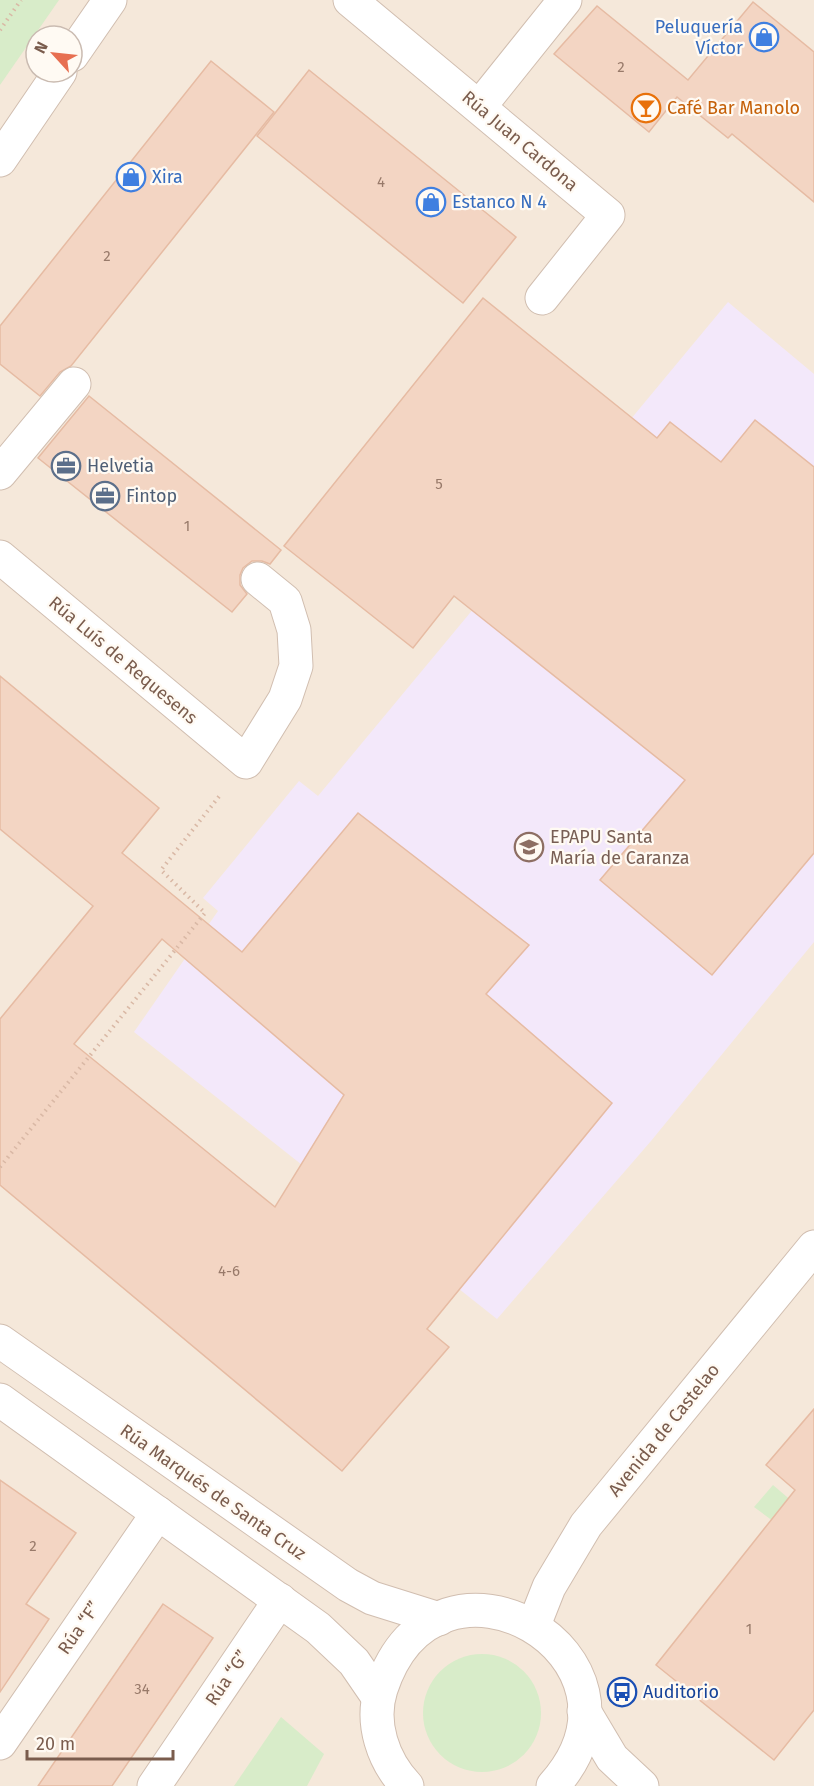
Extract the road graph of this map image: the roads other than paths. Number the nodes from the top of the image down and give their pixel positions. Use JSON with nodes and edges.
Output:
{"nodes":[{"id":1,"x":110,"y":0,"type":"edge"},
{"id":2,"x":350,"y":0,"type":"edge"},
{"id":3,"x":565,"y":0,"type":"edge"},
{"id":4,"x":84,"y":38,"type":"edge"},
{"id":5,"x":52,"y":84,"type":"edge"},
{"id":6,"x":480,"y":106,"type":"junction"},
{"id":7,"x":0,"y":160,"type":"edge"},
{"id":8,"x":542,"y":298,"type":"dead end"},
{"id":9,"x":74,"y":384,"type":"dead end"},
{"id":10,"x":0,"y":473,"type":"edge"},
{"id":11,"x":0,"y":557,"type":"edge"},
{"id":12,"x":258,"y":579,"type":"dead end"},
{"id":13,"x":814,"y":1247,"type":"edge"},
{"id":14,"x":0,"y":1341,"type":"edge"},
{"id":15,"x":0,"y":1400,"type":"edge"},
{"id":16,"x":158,"y":1513,"type":"junction"},
{"id":17,"x":280,"y":1600,"type":"junction"},
{"id":18,"x":439,"y":1620,"type":"junction"},
{"id":19,"x":534,"y":1625,"type":"junction"},
{"id":20,"x":378,"y":1697,"type":"junction"},
{"id":21,"x":584,"y":1712,"type":"junction"},
{"id":22,"x":0,"y":1743,"type":"edge"},
{"id":23,"x":381,"y":1772,"type":"edge"},
{"id":24,"x":154,"y":1786,"type":"edge"},
{"id":25,"x":407,"y":1786,"type":"edge"},
{"id":26,"x":553,"y":1786,"type":"edge"},
{"id":27,"x":642,"y":1786,"type":"edge"}],
"edges":[{"from":1,"to":4,"type":"street"},
{"from":2,"to":6,"type":"street","name":"Rúa Juan Cardona"},
{"from":3,"to":6,"type":"street"},
{"from":5,"to":7,"type":"street"},
{"from":6,"to":8,"type":"street","name":"Rúa Juan Cardona"},
{"from":9,"to":10,"type":"street"},
{"from":11,"to":12,"type":"street","name":"Rúa Luís de Requesens"},
{"from":13,"to":19,"type":"street","name":"Avenida de Castelao"},
{"from":14,"to":18,"type":"street","name":"Rúa Marqués de Santa Cruz"},
{"from":15,"to":16,"type":"street"},
{"from":16,"to":17,"type":"street"},
{"from":16,"to":22,"type":"street","name":"Rúa “F”"},
{"from":17,"to":20,"type":"street"},
{"from":17,"to":24,"type":"street","name":"Rúa “G”"},
{"from":18,"to":19,"type":"street"},
{"from":18,"to":20,"type":"street"},
{"from":19,"to":21,"type":"street"},
{"from":20,"to":23,"type":"street"},
{"from":21,"to":26,"type":"street"},
{"from":21,"to":27,"type":"street"},
{"from":23,"to":25,"type":"street"}]}
